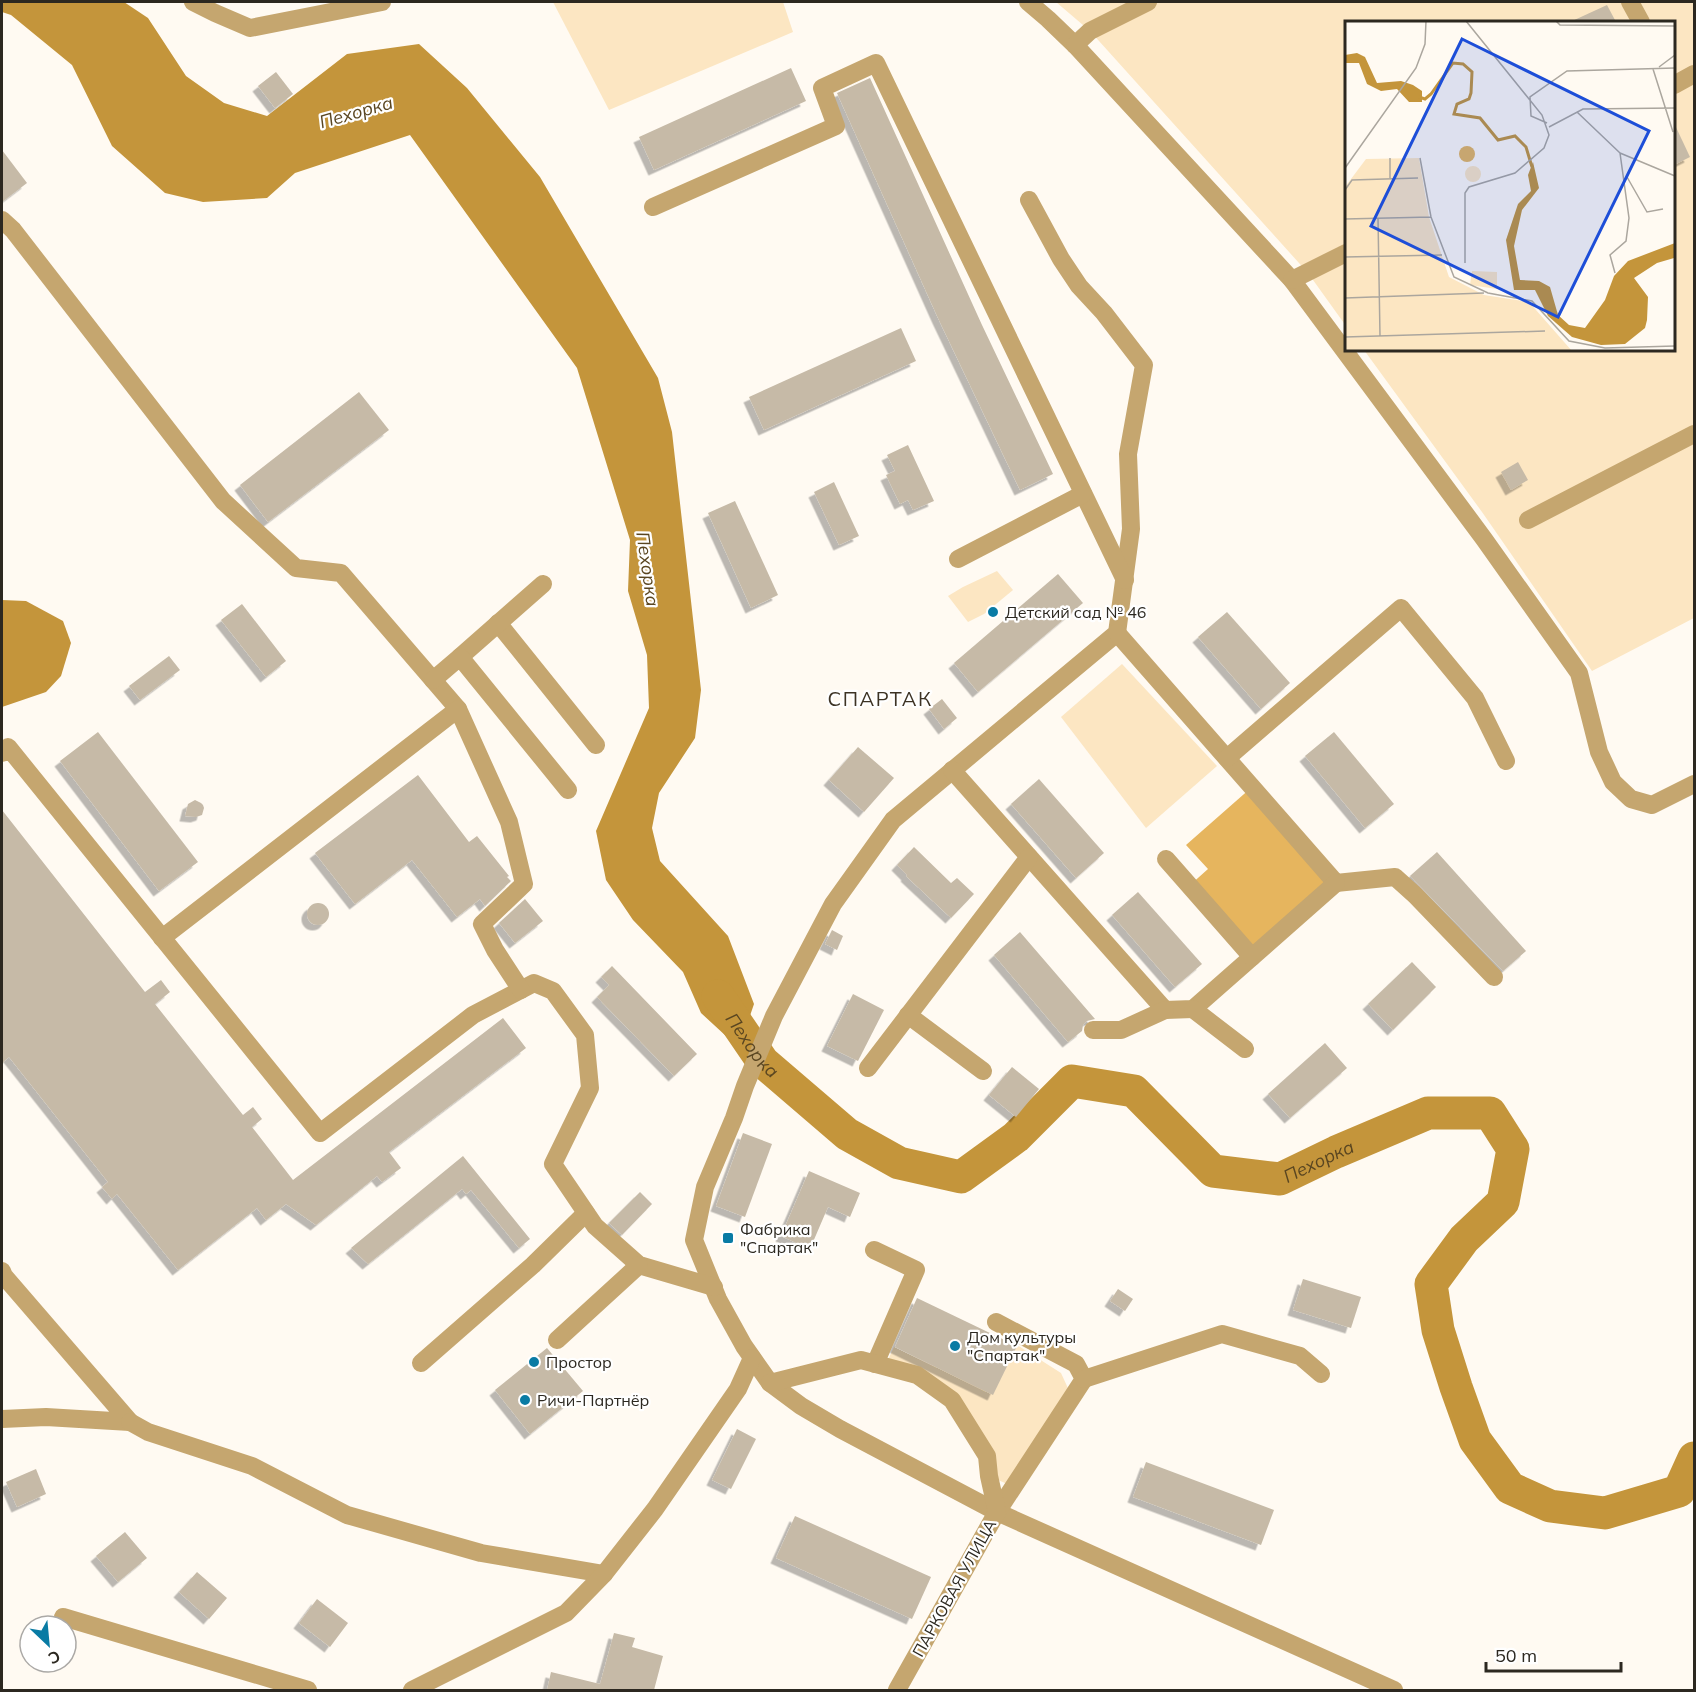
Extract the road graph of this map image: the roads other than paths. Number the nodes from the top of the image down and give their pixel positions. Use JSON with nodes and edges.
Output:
{"nodes":[{"id":1,"x":193,"y":2,"type":"edge"},
{"id":2,"x":382,"y":2,"type":"edge"},
{"id":3,"x":1028,"y":2,"type":"edge"},
{"id":4,"x":1148,"y":2,"type":"edge"},
{"id":5,"x":1630,"y":2,"type":"edge"},
{"id":6,"x":1640,"y":21,"type":"edge"},
{"id":7,"x":1075,"y":45,"type":"junction"},
{"id":8,"x":1695,"y":74,"type":"edge"},
{"id":9,"x":1675,"y":84,"type":"edge"},
{"id":10,"x":1029,"y":200,"type":"dead end"},
{"id":11,"x":653,"y":207,"type":"dead end"},
{"id":12,"x":2,"y":220,"type":"edge"},
{"id":13,"x":1345,"y":254,"type":"edge"},
{"id":14,"x":1292,"y":280,"type":"junction"},
{"id":15,"x":1695,"y":434,"type":"edge"},
{"id":16,"x":1083,"y":494,"type":"junction"},
{"id":17,"x":1528,"y":520,"type":"dead end"},
{"id":18,"x":958,"y":559,"type":"dead end"},
{"id":19,"x":1125,"y":580,"type":"junction"},
{"id":20,"x":543,"y":584,"type":"dead end"},
{"id":21,"x":498,"y":623,"type":"junction"},
{"id":22,"x":1117,"y":633,"type":"junction"},
{"id":23,"x":460,"y":657,"type":"junction"},
{"id":24,"x":433,"y":680,"type":"junction"},
{"id":25,"x":458,"y":710,"type":"junction"},
{"id":26,"x":596,"y":745,"type":"dead end"},
{"id":27,"x":2,"y":753,"type":"edge"},
{"id":28,"x":1227,"y":758,"type":"junction"},
{"id":29,"x":1506,"y":761,"type":"dead end"},
{"id":30,"x":952,"y":770,"type":"junction"},
{"id":31,"x":1695,"y":784,"type":"edge"},
{"id":32,"x":568,"y":790,"type":"dead end"},
{"id":33,"x":1029,"y":857,"type":"junction"},
{"id":34,"x":1166,"y":859,"type":"dead end"},
{"id":35,"x":1336,"y":883,"type":"junction"},
{"id":36,"x":162,"y":938,"type":"junction"},
{"id":37,"x":1252,"y":957,"type":"junction"},
{"id":38,"x":1494,"y":977,"type":"dead end"},
{"id":39,"x":521,"y":990,"type":"junction"},
{"id":40,"x":1193,"y":1009,"type":"junction"},
{"id":41,"x":1165,"y":1010,"type":"junction"},
{"id":42,"x":908,"y":1015,"type":"junction"},
{"id":43,"x":1093,"y":1030,"type":"dead end"},
{"id":44,"x":1245,"y":1049,"type":"dead end"},
{"id":45,"x":868,"y":1068,"type":"dead end"},
{"id":46,"x":983,"y":1071,"type":"dead end"},
{"id":47,"x":586,"y":1213,"type":"junction"},
{"id":48,"x":874,"y":1250,"type":"dead end"},
{"id":49,"x":639,"y":1264,"type":"junction"},
{"id":50,"x":2,"y":1274,"type":"edge"},
{"id":51,"x":714,"y":1287,"type":"junction"},
{"id":52,"x":996,"y":1322,"type":"dead end"},
{"id":53,"x":557,"y":1340,"type":"dead end"},
{"id":54,"x":752,"y":1358,"type":"junction"},
{"id":55,"x":421,"y":1363,"type":"dead end"},
{"id":56,"x":875,"y":1364,"type":"junction"},
{"id":57,"x":1321,"y":1374,"type":"dead end"},
{"id":58,"x":1084,"y":1379,"type":"junction"},
{"id":59,"x":770,"y":1383,"type":"junction"},
{"id":60,"x":2,"y":1419,"type":"edge"},
{"id":61,"x":130,"y":1422,"type":"junction"},
{"id":62,"x":997,"y":1512,"type":"junction"},
{"id":63,"x":603,"y":1574,"type":"junction"},
{"id":64,"x":78,"y":1621,"type":"edge"},
{"id":65,"x":433,"y":1684,"type":"edge"},
{"id":66,"x":308,"y":1690,"type":"edge"},
{"id":67,"x":412,"y":1690,"type":"edge"},
{"id":68,"x":897,"y":1690,"type":"edge"},
{"id":69,"x":1394,"y":1690,"type":"edge"}],
"edges":[{"from":1,"to":2,"type":"street"},
{"from":3,"to":7,"type":"street"},
{"from":4,"to":7,"type":"street"},
{"from":5,"to":6,"type":"street"},
{"from":7,"to":14,"type":"street"},
{"from":8,"to":9,"type":"street"},
{"from":10,"to":19,"type":"street"},
{"from":11,"to":16,"type":"street"},
{"from":12,"to":24,"type":"street"},
{"from":13,"to":14,"type":"street"},
{"from":14,"to":31,"type":"street"},
{"from":15,"to":17,"type":"street"},
{"from":16,"to":18,"type":"street"},
{"from":16,"to":19,"type":"street"},
{"from":19,"to":22,"type":"street"},
{"from":20,"to":21,"type":"street"},
{"from":21,"to":23,"type":"street"},
{"from":21,"to":26,"type":"street"},
{"from":22,"to":28,"type":"street"},
{"from":22,"to":30,"type":"street"},
{"from":23,"to":24,"type":"street"},
{"from":23,"to":32,"type":"street"},
{"from":24,"to":25,"type":"street"},
{"from":25,"to":36,"type":"street"},
{"from":25,"to":39,"type":"street"},
{"from":27,"to":36,"type":"street"},
{"from":28,"to":29,"type":"street"},
{"from":28,"to":35,"type":"street"},
{"from":30,"to":33,"type":"street"},
{"from":30,"to":51,"type":"street"},
{"from":33,"to":41,"type":"street"},
{"from":33,"to":42,"type":"street"},
{"from":34,"to":37,"type":"street"},
{"from":35,"to":37,"type":"street"},
{"from":35,"to":38,"type":"street"},
{"from":36,"to":39,"type":"street"},
{"from":37,"to":40,"type":"street"},
{"from":39,"to":47,"type":"street"},
{"from":40,"to":41,"type":"street"},
{"from":40,"to":44,"type":"street"},
{"from":41,"to":43,"type":"street"},
{"from":42,"to":45,"type":"street"},
{"from":42,"to":46,"type":"street"},
{"from":47,"to":49,"type":"street"},
{"from":47,"to":55,"type":"street"},
{"from":48,"to":56,"type":"street"},
{"from":49,"to":51,"type":"street"},
{"from":49,"to":53,"type":"street"},
{"from":50,"to":61,"type":"street"},
{"from":51,"to":54,"type":"street"},
{"from":52,"to":58,"type":"street"},
{"from":54,"to":59,"type":"street"},
{"from":54,"to":63,"type":"street"},
{"from":56,"to":59,"type":"street","name":"ПАРКОВАЯ УЛИЦА"},
{"from":56,"to":62,"type":"street","name":"ПАРКОВАЯ УЛИЦА"},
{"from":57,"to":58,"type":"street"},
{"from":58,"to":62,"type":"street"},
{"from":59,"to":62,"type":"street"},
{"from":60,"to":61,"type":"street"},
{"from":61,"to":63,"type":"street"},
{"from":62,"to":68,"type":"street","name":"ПАРКОВАЯ УЛИЦА"},
{"from":62,"to":69,"type":"street"},
{"from":63,"to":65,"type":"street"},
{"from":64,"to":66,"type":"street"},
{"from":65,"to":67,"type":"street"}]}
